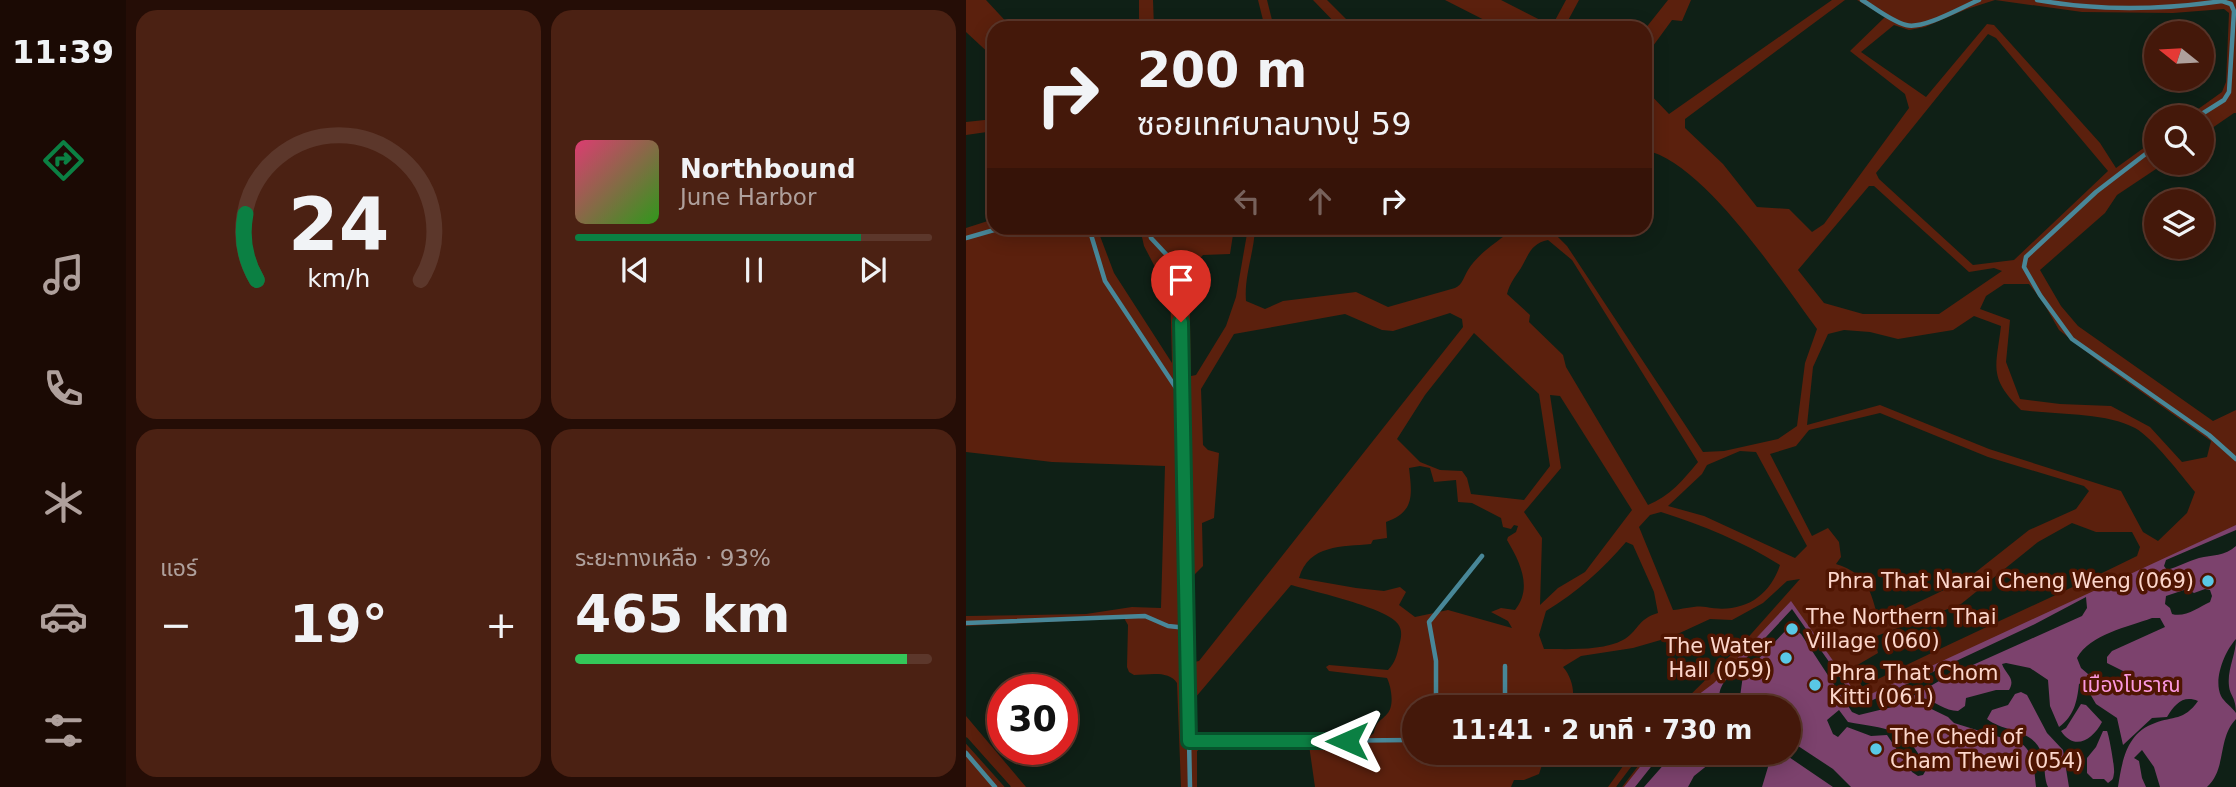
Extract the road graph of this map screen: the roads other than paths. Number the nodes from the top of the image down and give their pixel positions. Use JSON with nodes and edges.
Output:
{"nodes":[{"id":1,"x":1862,"y":0,"type":"edge"},
{"id":2,"x":1979,"y":0,"type":"edge"},
{"id":3,"x":2037,"y":0,"type":"edge"},
{"id":4,"x":2214,"y":106,"type":"edge"},
{"id":5,"x":2144,"y":155,"type":"edge"},
{"id":6,"x":987,"y":232,"type":"edge"},
{"id":7,"x":1092,"y":235,"type":"edge"},
{"id":8,"x":1150,"y":235,"type":"edge"},
{"id":9,"x":966,"y":238,"type":"edge"},
{"id":10,"x":1183,"y":398,"type":"junction"},
{"id":11,"x":2236,"y":459,"type":"edge"},
{"id":12,"x":1482,"y":556,"type":"dead end"},
{"id":13,"x":966,"y":623,"type":"edge"},
{"id":14,"x":1187,"y":628,"type":"junction"},
{"id":15,"x":1505,"y":666,"type":"dead end"},
{"id":16,"x":1436,"y":695,"type":"edge"},
{"id":17,"x":1505,"y":695,"type":"edge"},
{"id":18,"x":1402,"y":740,"type":"edge"},
{"id":19,"x":1189,"y":741,"type":"junction"},
{"id":20,"x":966,"y":754,"type":"edge"},
{"id":21,"x":995,"y":787,"type":"edge"},
{"id":22,"x":1190,"y":787,"type":"edge"}],
"edges":[{"from":1,"to":2,"type":"street"},
{"from":3,"to":4,"type":"street"},
{"from":5,"to":11,"type":"street"},
{"from":6,"to":9,"type":"street"},
{"from":7,"to":10,"type":"street"},
{"from":8,"to":10,"type":"street"},
{"from":10,"to":14,"type":"street"},
{"from":12,"to":16,"type":"street"},
{"from":13,"to":14,"type":"street"},
{"from":14,"to":19,"type":"street"},
{"from":15,"to":17,"type":"street"},
{"from":18,"to":19,"type":"street"},
{"from":19,"to":22,"type":"street"},
{"from":20,"to":21,"type":"street"}]}
